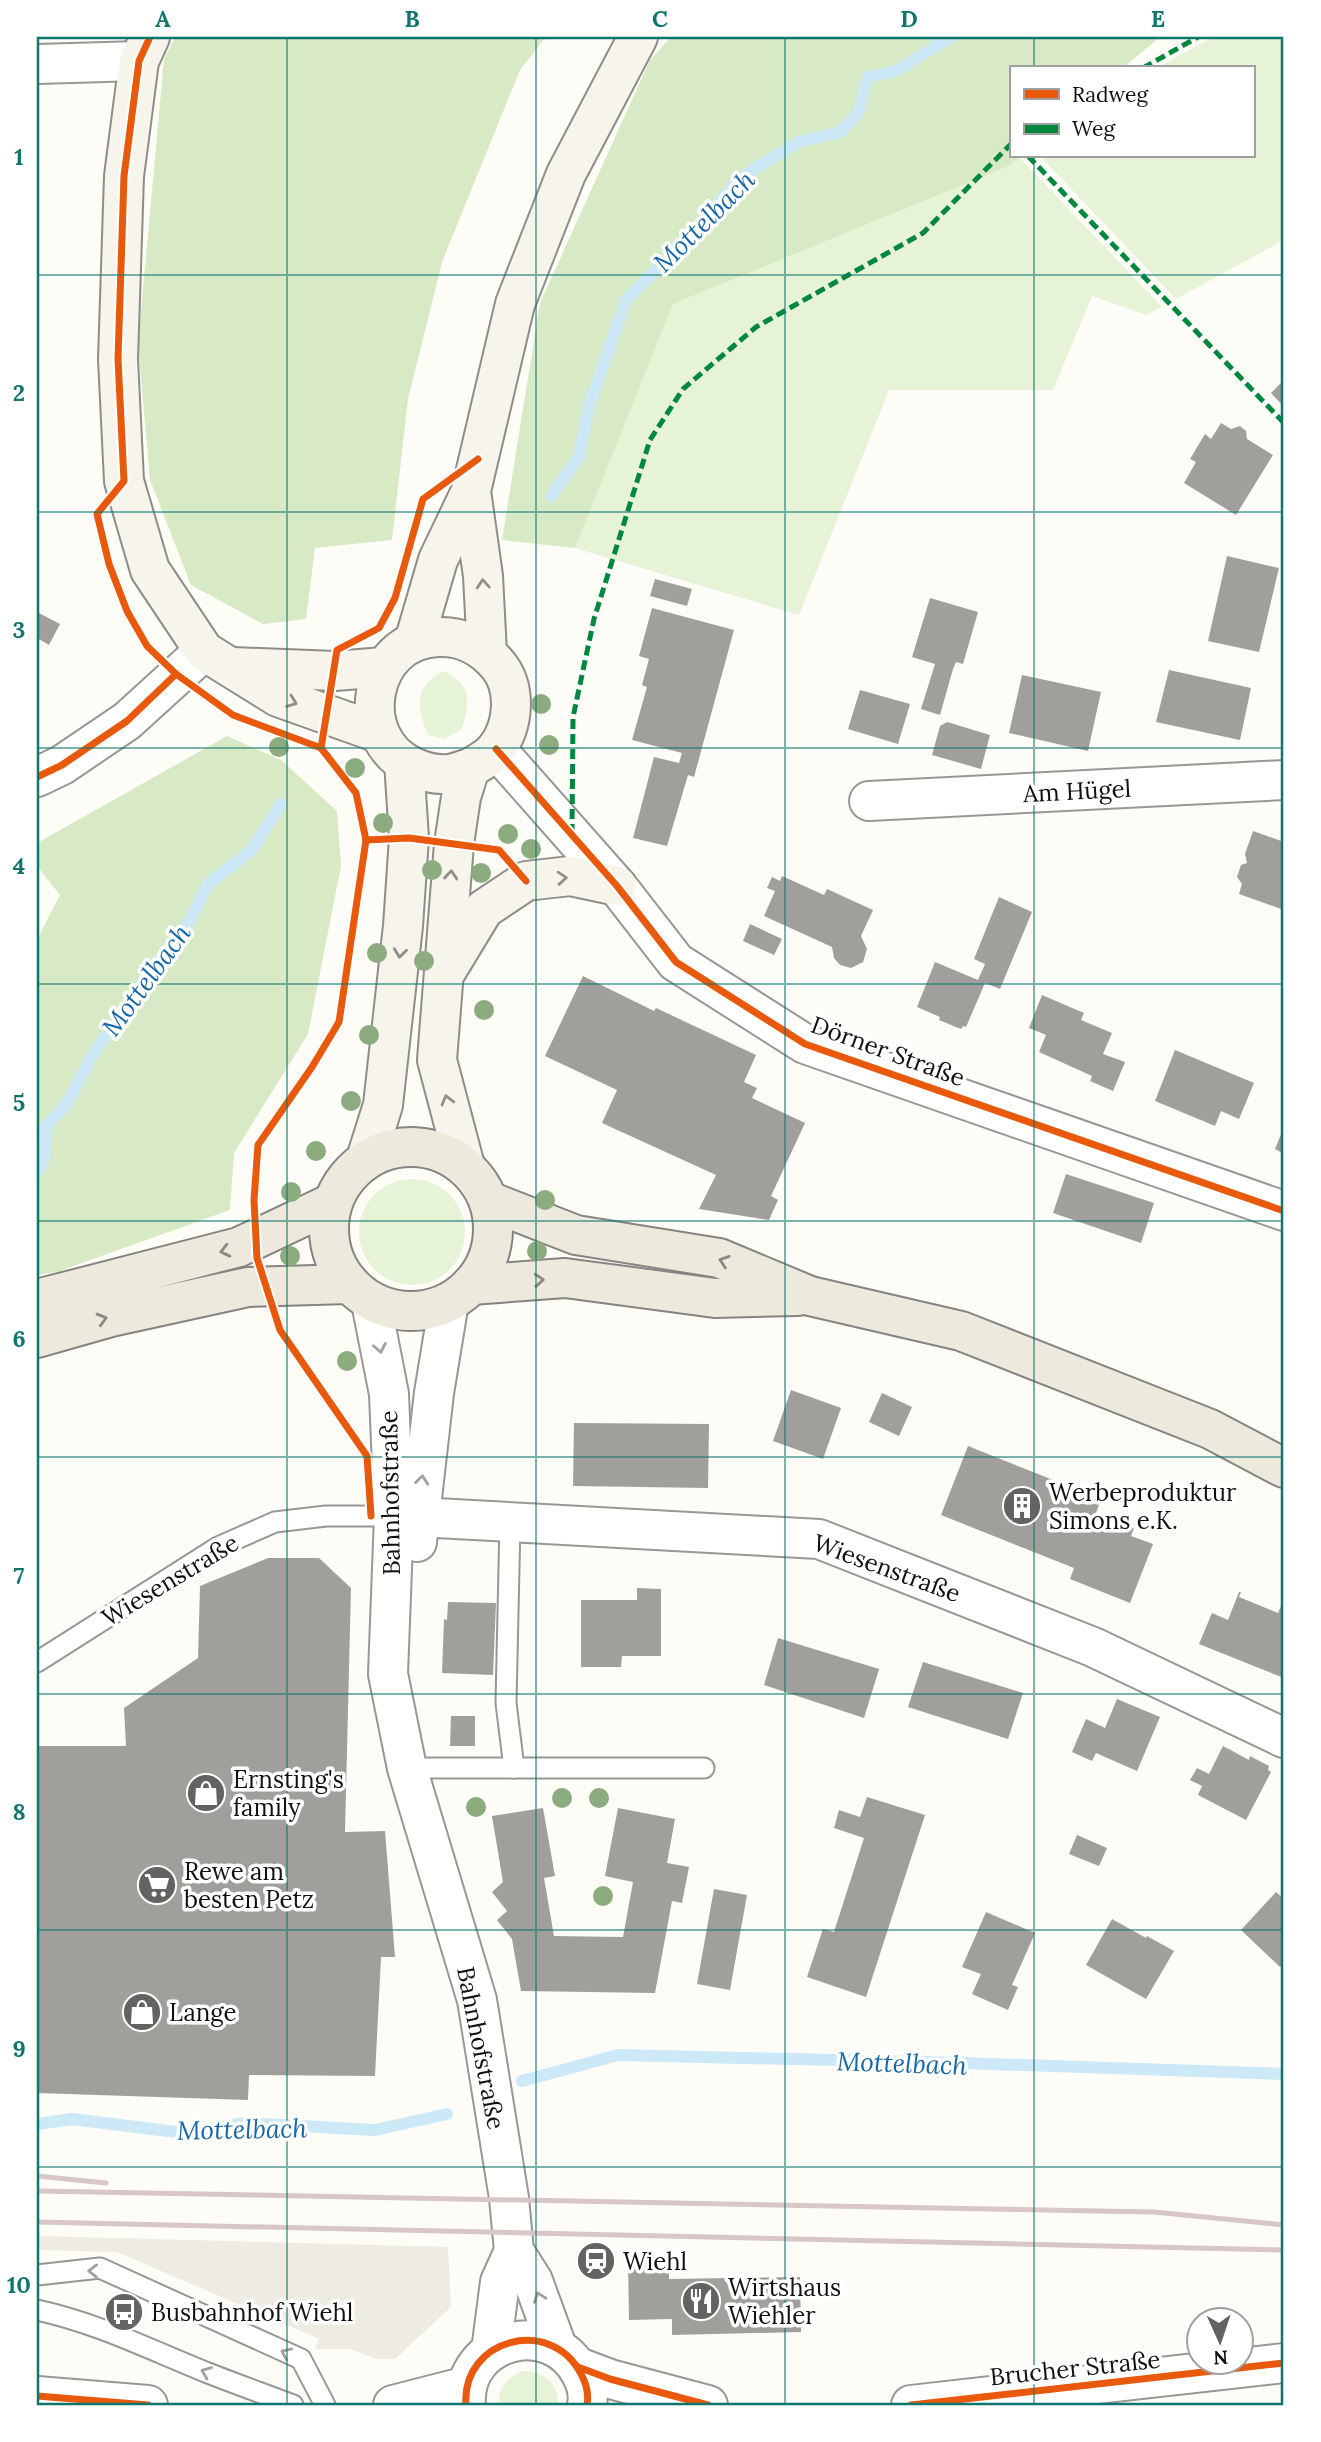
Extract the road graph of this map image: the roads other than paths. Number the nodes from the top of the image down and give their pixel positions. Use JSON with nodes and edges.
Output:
{"nodes":[{"id":1,"x":638,"y":37,"type":"edge"},
{"id":2,"x":145,"y":49,"type":"edge"},
{"id":3,"x":37,"y":64,"type":"edge"},
{"id":4,"x":471,"y":491,"type":"junction"},
{"id":5,"x":414,"y":642,"type":"junction"},
{"id":6,"x":487,"y":653,"type":"junction"},
{"id":7,"x":218,"y":659,"type":"junction"},
{"id":8,"x":384,"y":667,"type":"junction"},
{"id":9,"x":379,"y":733,"type":"junction"},
{"id":10,"x":483,"y":759,"type":"junction"},
{"id":11,"x":404,"y":762,"type":"junction"},
{"id":12,"x":37,"y":777,"type":"edge"},
{"id":13,"x":1284,"y":780,"type":"edge"},
{"id":14,"x":869,"y":801,"type":"dead end"},
{"id":15,"x":617,"y":887,"type":"junction"},
{"id":16,"x":443,"y":977,"type":"junction"},
{"id":17,"x":366,"y":1159,"type":"junction"},
{"id":18,"x":465,"y":1166,"type":"junction"},
{"id":19,"x":489,"y":1200,"type":"junction"},
{"id":20,"x":332,"y":1203,"type":"junction"},
{"id":21,"x":1284,"y":1212,"type":"edge"},
{"id":22,"x":360,"y":1293,"type":"junction"},
{"id":23,"x":460,"y":1293,"type":"junction"},
{"id":24,"x":810,"y":1296,"type":"junction"},
{"id":25,"x":37,"y":1298,"type":"edge"},
{"id":26,"x":37,"y":1338,"type":"edge"},
{"id":27,"x":1284,"y":1468,"type":"edge"},
{"id":28,"x":406,"y":1517,"type":"junction"},
{"id":29,"x":510,"y":1522,"type":"junction"},
{"id":30,"x":37,"y":1662,"type":"edge"},
{"id":31,"x":1284,"y":1738,"type":"edge"},
{"id":32,"x":407,"y":1768,"type":"junction"},
{"id":33,"x":514,"y":1768,"type":"junction"},
{"id":34,"x":704,"y":1768,"type":"dead end"},
{"id":35,"x":514,"y":2250,"type":"junction"},
{"id":36,"x":37,"y":2275,"type":"edge"},
{"id":37,"x":37,"y":2310,"type":"edge"},
{"id":38,"x":491,"y":2351,"type":"junction"},
{"id":39,"x":567,"y":2357,"type":"junction"},
{"id":40,"x":1284,"y":2363,"type":"edge"},
{"id":41,"x":467,"y":2395,"type":"edge"},
{"id":42,"x":37,"y":2396,"type":"edge"},
{"id":43,"x":149,"y":2405,"type":"edge"},
{"id":44,"x":293,"y":2405,"type":"edge"},
{"id":45,"x":326,"y":2405,"type":"edge"},
{"id":46,"x":393,"y":2405,"type":"edge"},
{"id":47,"x":587,"y":2405,"type":"edge"},
{"id":48,"x":708,"y":2405,"type":"edge"},
{"id":49,"x":911,"y":2405,"type":"edge"}],
"edges":[{"from":1,"to":4,"type":"main road"},
{"from":2,"to":3,"type":"street"},
{"from":2,"to":7,"type":"main road"},
{"from":4,"to":5,"type":"main road"},
{"from":6,"to":4,"type":"main road","one_way":true},
{"from":5,"to":6,"type":"main road"},
{"from":5,"to":8,"type":"main road"},
{"from":6,"to":10,"type":"main road"},
{"from":7,"to":8,"type":"main road"},
{"from":7,"to":9,"type":"main road","one_way":true},
{"from":7,"to":12,"type":"street"},
{"from":8,"to":9,"type":"main road"},
{"from":9,"to":11,"type":"main road"},
{"from":10,"to":11,"type":"main road"},
{"from":10,"to":15,"type":"street","name":"Dörner Straße"},
{"from":16,"to":10,"type":"main road","one_way":true},
{"from":11,"to":17,"type":"main road","one_way":true},
{"from":13,"to":14,"type":"street","name":"Am Hügel"},
{"from":16,"to":15,"type":"main road","one_way":true},
{"from":15,"to":21,"type":"street","name":"Dörner Straße"},
{"from":18,"to":16,"type":"main road","one_way":true},
{"from":17,"to":18,"type":"main road"},
{"from":17,"to":20,"type":"main road"},
{"from":18,"to":19,"type":"main road"},
{"from":19,"to":23,"type":"main road"},
{"from":24,"to":19,"type":"main road","one_way":true},
{"from":20,"to":22,"type":"main road"},
{"from":20,"to":25,"type":"main road","one_way":true},
{"from":22,"to":23,"type":"main road"},
{"from":26,"to":22,"type":"main road","one_way":true},
{"from":22,"to":28,"type":"street","name":"Bahnhofstraße","one_way":true},
{"from":23,"to":24,"type":"main road","one_way":true},
{"from":28,"to":23,"type":"street","name":"Bahnhofstraße","one_way":true},
{"from":24,"to":27,"type":"main road"},
{"from":28,"to":29,"type":"street","name":"Wiesenstraße"},
{"from":28,"to":30,"type":"lane","name":"Wiesenstraße"},
{"from":28,"to":32,"type":"street","name":"Bahnhofstraße"},
{"from":29,"to":31,"type":"street","name":"Wiesenstraße"},
{"from":29,"to":33,"type":"lane"},
{"from":32,"to":33,"type":"lane"},
{"from":32,"to":35,"type":"street","name":"Bahnhofstraße"},
{"from":33,"to":34,"type":"lane"},
{"from":35,"to":38,"type":"street","name":"Bahnhofstraße"},
{"from":39,"to":35,"type":"street","name":"Bahnhofstraße","one_way":true},
{"from":45,"to":36,"type":"lane","one_way":true},
{"from":44,"to":37,"type":"lane","one_way":true},
{"from":38,"to":39,"type":"street"},
{"from":38,"to":41,"type":"street"},
{"from":39,"to":47,"type":"street","name":"Bahnhofstraße"},
{"from":39,"to":48,"type":"street"},
{"from":40,"to":49,"type":"street","name":"Brucher Straße"},
{"from":41,"to":46,"type":"street"},
{"from":42,"to":43,"type":"street"}]}
